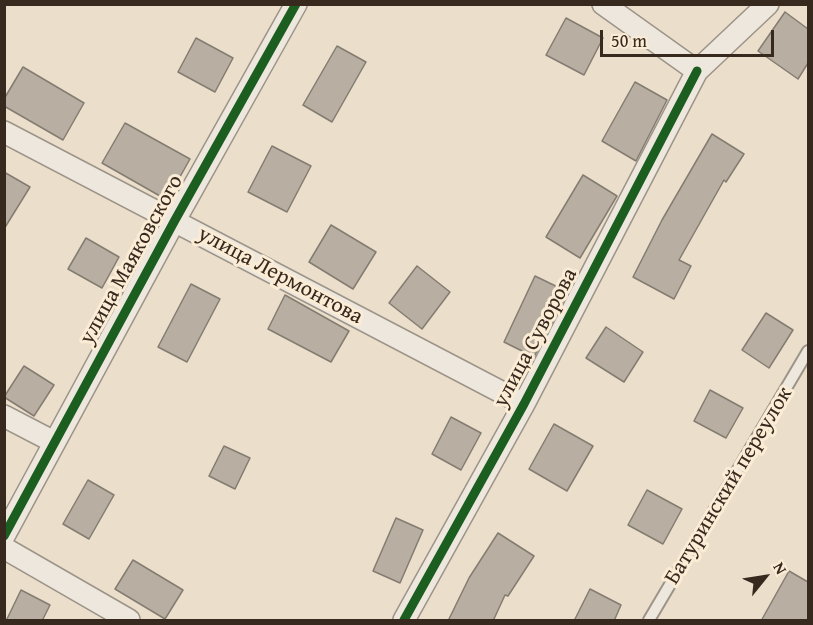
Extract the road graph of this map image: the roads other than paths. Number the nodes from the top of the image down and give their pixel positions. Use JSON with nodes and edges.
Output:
{"nodes":[{"id":1,"x":296,"y":4,"type":"edge"},
{"id":2,"x":603,"y":4,"type":"edge"},
{"id":3,"x":768,"y":4,"type":"edge"},
{"id":4,"x":697,"y":70,"type":"junction"},
{"id":5,"x":4,"y":132,"type":"edge"},
{"id":6,"x":175,"y":220,"type":"junction"},
{"id":7,"x":808,"y":351,"type":"edge"},
{"id":8,"x":524,"y":404,"type":"junction"},
{"id":9,"x":4,"y":416,"type":"edge"},
{"id":10,"x":54,"y":442,"type":"junction"},
{"id":11,"x":4,"y":536,"type":"edge"},
{"id":12,"x":4,"y":548,"type":"edge"},
{"id":13,"x":129,"y":621,"type":"edge"},
{"id":14,"x":404,"y":621,"type":"edge"},
{"id":15,"x":649,"y":621,"type":"edge"}],
"edges":[{"from":1,"to":6,"type":"street","name":"улица Маяковского"},
{"from":2,"to":4,"type":"street"},
{"from":3,"to":4,"type":"street","name":"улица Суворова"},
{"from":4,"to":8,"type":"street","name":"улица Суворова"},
{"from":5,"to":6,"type":"street","name":"улица Лермонтова"},
{"from":6,"to":8,"type":"street","name":"улица Лермонтова"},
{"from":6,"to":10,"type":"street","name":"улица Маяковского"},
{"from":7,"to":15,"type":"lane","name":"Батуринский переулок"},
{"from":8,"to":14,"type":"street","name":"улица Суворова"},
{"from":9,"to":10,"type":"street"},
{"from":10,"to":11,"type":"street","name":"улица Маяковского"},
{"from":12,"to":13,"type":"street"}]}
